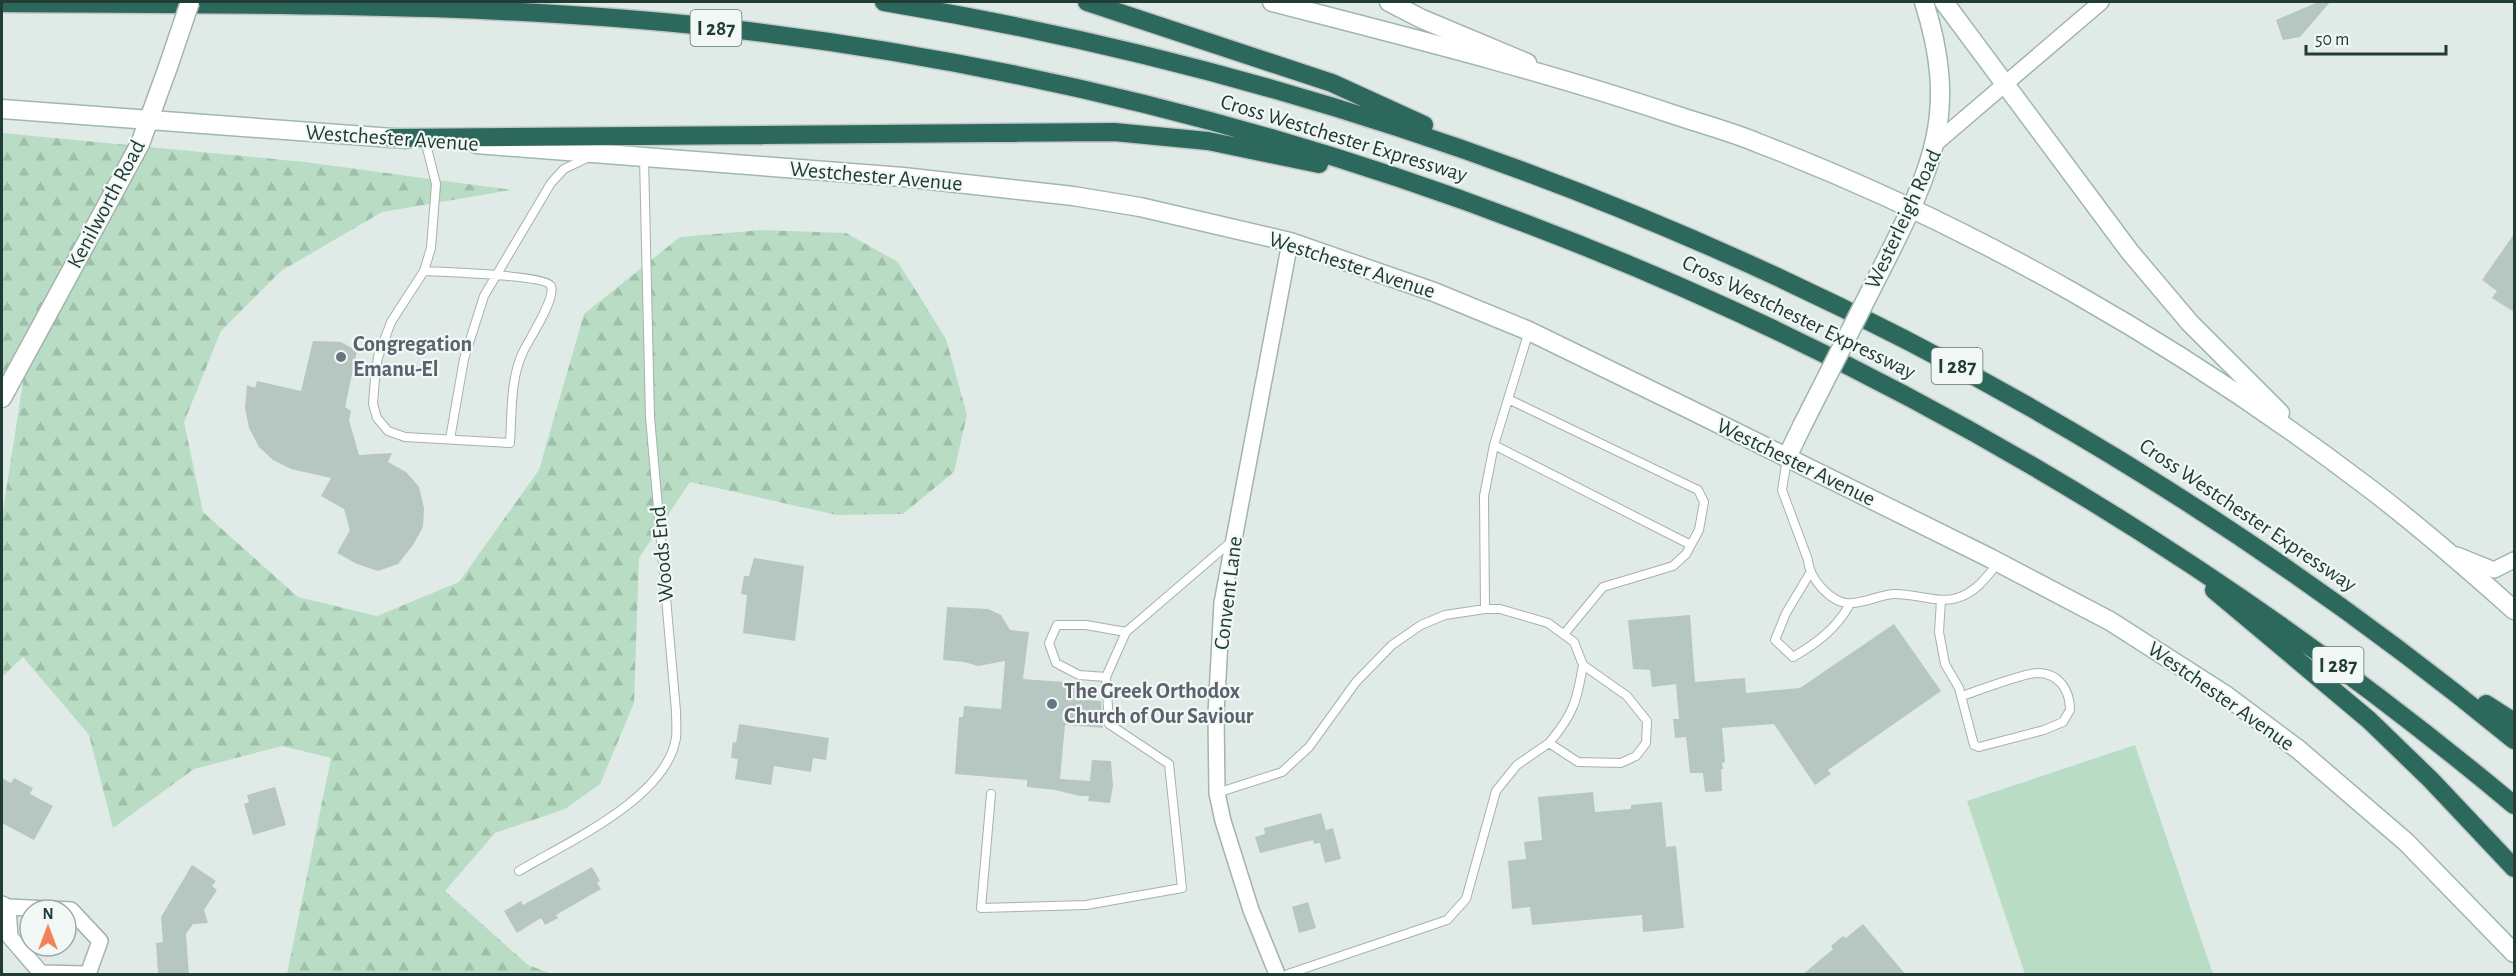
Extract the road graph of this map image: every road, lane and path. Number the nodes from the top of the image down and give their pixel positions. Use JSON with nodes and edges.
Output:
{"nodes":[{"id":1,"x":190,"y":2,"type":"edge"},
{"id":2,"x":884,"y":2,"type":"edge"},
{"id":3,"x":1087,"y":2,"type":"edge"},
{"id":4,"x":1272,"y":2,"type":"edge"},
{"id":5,"x":1389,"y":2,"type":"edge"},
{"id":6,"x":1924,"y":2,"type":"edge"},
{"id":7,"x":1944,"y":2,"type":"edge"},
{"id":8,"x":2101,"y":2,"type":"edge"},
{"id":9,"x":2,"y":3,"type":"edge"},
{"id":10,"x":1559,"y":77,"type":"junction"},
{"id":11,"x":2006,"y":84,"type":"junction"},
{"id":12,"x":2,"y":109,"type":"edge"},
{"id":13,"x":149,"y":120,"type":"junction"},
{"id":14,"x":391,"y":138,"type":"junction"},
{"id":15,"x":425,"y":140,"type":"junction"},
{"id":16,"x":1936,"y":143,"type":"junction"},
{"id":17,"x":597,"y":153,"type":"junction"},
{"id":18,"x":644,"y":158,"type":"junction"},
{"id":19,"x":1493,"y":159,"type":"junction"},
{"id":20,"x":1414,"y":183,"type":"junction"},
{"id":21,"x":1911,"y":208,"type":"junction"},
{"id":22,"x":1290,"y":242,"type":"junction"},
{"id":23,"x":424,"y":271,"type":"junction"},
{"id":24,"x":496,"y":276,"type":"junction"},
{"id":25,"x":1529,"y":331,"type":"junction"},
{"id":26,"x":2,"y":398,"type":"edge"},
{"id":27,"x":1508,"y":399,"type":"junction"},
{"id":28,"x":450,"y":439,"type":"junction"},
{"id":29,"x":1494,"y":445,"type":"junction"},
{"id":30,"x":2319,"y":452,"type":"junction"},
{"id":31,"x":1787,"y":458,"type":"junction"},
{"id":32,"x":2154,"y":538,"type":"junction"},
{"id":33,"x":1233,"y":540,"type":"junction"},
{"id":34,"x":1691,"y":545,"type":"junction"},
{"id":35,"x":2442,"y":548,"type":"junction"},
{"id":36,"x":2514,"y":560,"type":"edge"},
{"id":37,"x":1998,"y":562,"type":"junction"},
{"id":38,"x":1810,"y":573,"type":"junction"},
{"id":39,"x":1941,"y":600,"type":"junction"},
{"id":40,"x":1850,"y":604,"type":"junction"},
{"id":41,"x":1485,"y":609,"type":"junction"},
{"id":42,"x":2514,"y":610,"type":"edge"},
{"id":43,"x":1126,"y":632,"type":"junction"},
{"id":44,"x":1565,"y":633,"type":"junction"},
{"id":45,"x":2386,"y":639,"type":"junction"},
{"id":46,"x":1583,"y":665,"type":"junction"},
{"id":47,"x":1106,"y":676,"type":"junction"},
{"id":48,"x":1962,"y":696,"type":"junction"},
{"id":49,"x":2514,"y":722,"type":"edge"},
{"id":50,"x":2514,"y":740,"type":"edge"},
{"id":51,"x":1549,"y":743,"type":"junction"},
{"id":52,"x":1217,"y":793,"type":"junction"},
{"id":53,"x":991,"y":794,"type":"dead end"},
{"id":54,"x":2514,"y":805,"type":"edge"},
{"id":55,"x":2514,"y":868,"type":"edge"},
{"id":56,"x":519,"y":872,"type":"dead end"},
{"id":57,"x":5,"y":905,"type":"edge"},
{"id":58,"x":2514,"y":953,"type":"edge"},
{"id":59,"x":86,"y":975,"type":"edge"},
{"id":60,"x":1277,"y":975,"type":"edge"},
{"id":61,"x":1288,"y":975,"type":"edge"}],
"edges":[{"from":1,"to":13,"type":"main road","name":"Kenilworth Road","bridge":true},
{"from":2,"to":19,"type":"highway","name":"Cross Westchester Expressway","number":"I 287"},
{"from":3,"to":19,"type":"highway"},
{"from":4,"to":10,"type":"main road"},
{"from":5,"to":10,"type":"main road"},
{"from":6,"to":16,"type":"main road"},
{"from":7,"to":11,"type":"main road"},
{"from":8,"to":11,"type":"street","name":"Westerleigh Road"},
{"from":9,"to":20,"type":"highway","name":"Cross Westchester Expressway","number":"I 287"},
{"from":10,"to":21,"type":"main road"},
{"from":11,"to":16,"type":"street","name":"Westerleigh Road"},
{"from":11,"to":30,"type":"main road"},
{"from":12,"to":13,"type":"main road","name":"Westchester Avenue"},
{"from":13,"to":14,"type":"main road","name":"Westchester Avenue"},
{"from":13,"to":26,"type":"main road","name":"Kenilworth Road"},
{"from":14,"to":15,"type":"main road","name":"Westchester Avenue"},
{"from":14,"to":20,"type":"highway"},
{"from":15,"to":17,"type":"main road","name":"Westchester Avenue"},
{"from":15,"to":23,"type":"lane"},
{"from":16,"to":21,"type":"main road","name":"Westerleigh Road"},
{"from":17,"to":18,"type":"main road","name":"Westchester Avenue"},
{"from":17,"to":24,"type":"lane"},
{"from":18,"to":22,"type":"main road","name":"Westchester Avenue"},
{"from":18,"to":56,"type":"lane","name":"Woods End"},
{"from":19,"to":45,"type":"highway","name":"Cross Westchester Expressway","number":"I 287"},
{"from":20,"to":32,"type":"highway","name":"Cross Westchester Expressway","number":"I 287"},
{"from":21,"to":30,"type":"main road"},
{"from":21,"to":31,"type":"main road","name":"Westerleigh Road","bridge":true},
{"from":22,"to":25,"type":"main road","name":"Westchester Avenue"},
{"from":22,"to":33,"type":"street","name":"Convent Lane"},
{"from":23,"to":24,"type":"lane"},
{"from":23,"to":28,"type":"lane"},
{"from":24,"to":28,"type":"lane"},
{"from":24,"to":28,"type":"lane"},
{"from":25,"to":27,"type":"lane"},
{"from":25,"to":31,"type":"main road","name":"Westchester Avenue"},
{"from":27,"to":29,"type":"lane"},
{"from":27,"to":34,"type":"lane"},
{"from":29,"to":34,"type":"lane"},
{"from":29,"to":41,"type":"lane"},
{"from":30,"to":35,"type":"main road"},
{"from":31,"to":37,"type":"main road","name":"Westchester Avenue"},
{"from":31,"to":38,"type":"lane"},
{"from":32,"to":54,"type":"highway","name":"Cross Westchester Expressway","number":"I 287"},
{"from":32,"to":55,"type":"highway"},
{"from":33,"to":43,"type":"lane"},
{"from":33,"to":52,"type":"street","name":"Convent Lane"},
{"from":34,"to":44,"type":"lane"},
{"from":35,"to":36,"type":"street"},
{"from":35,"to":42,"type":"main road"},
{"from":37,"to":39,"type":"lane"},
{"from":37,"to":58,"type":"main road","name":"Westchester Avenue"},
{"from":38,"to":40,"type":"lane"},
{"from":38,"to":40,"type":"lane"},
{"from":39,"to":40,"type":"lane"},
{"from":39,"to":48,"type":"lane"},
{"from":41,"to":44,"type":"lane"},
{"from":41,"to":52,"type":"lane"},
{"from":43,"to":47,"type":"lane"},
{"from":43,"to":47,"type":"lane"},
{"from":44,"to":46,"type":"lane"},
{"from":45,"to":49,"type":"highway"},
{"from":45,"to":50,"type":"highway","name":"Cross Westchester Expressway","number":"I 287"},
{"from":46,"to":51,"type":"lane"},
{"from":46,"to":51,"type":"lane"},
{"from":47,"to":53,"type":"lane"},
{"from":48,"to":48,"type":"lane"},
{"from":51,"to":61,"type":"lane"},
{"from":52,"to":60,"type":"street","name":"Convent Lane"},
{"from":57,"to":59,"type":"street"},
{"from":57,"to":59,"type":"street"}]}
